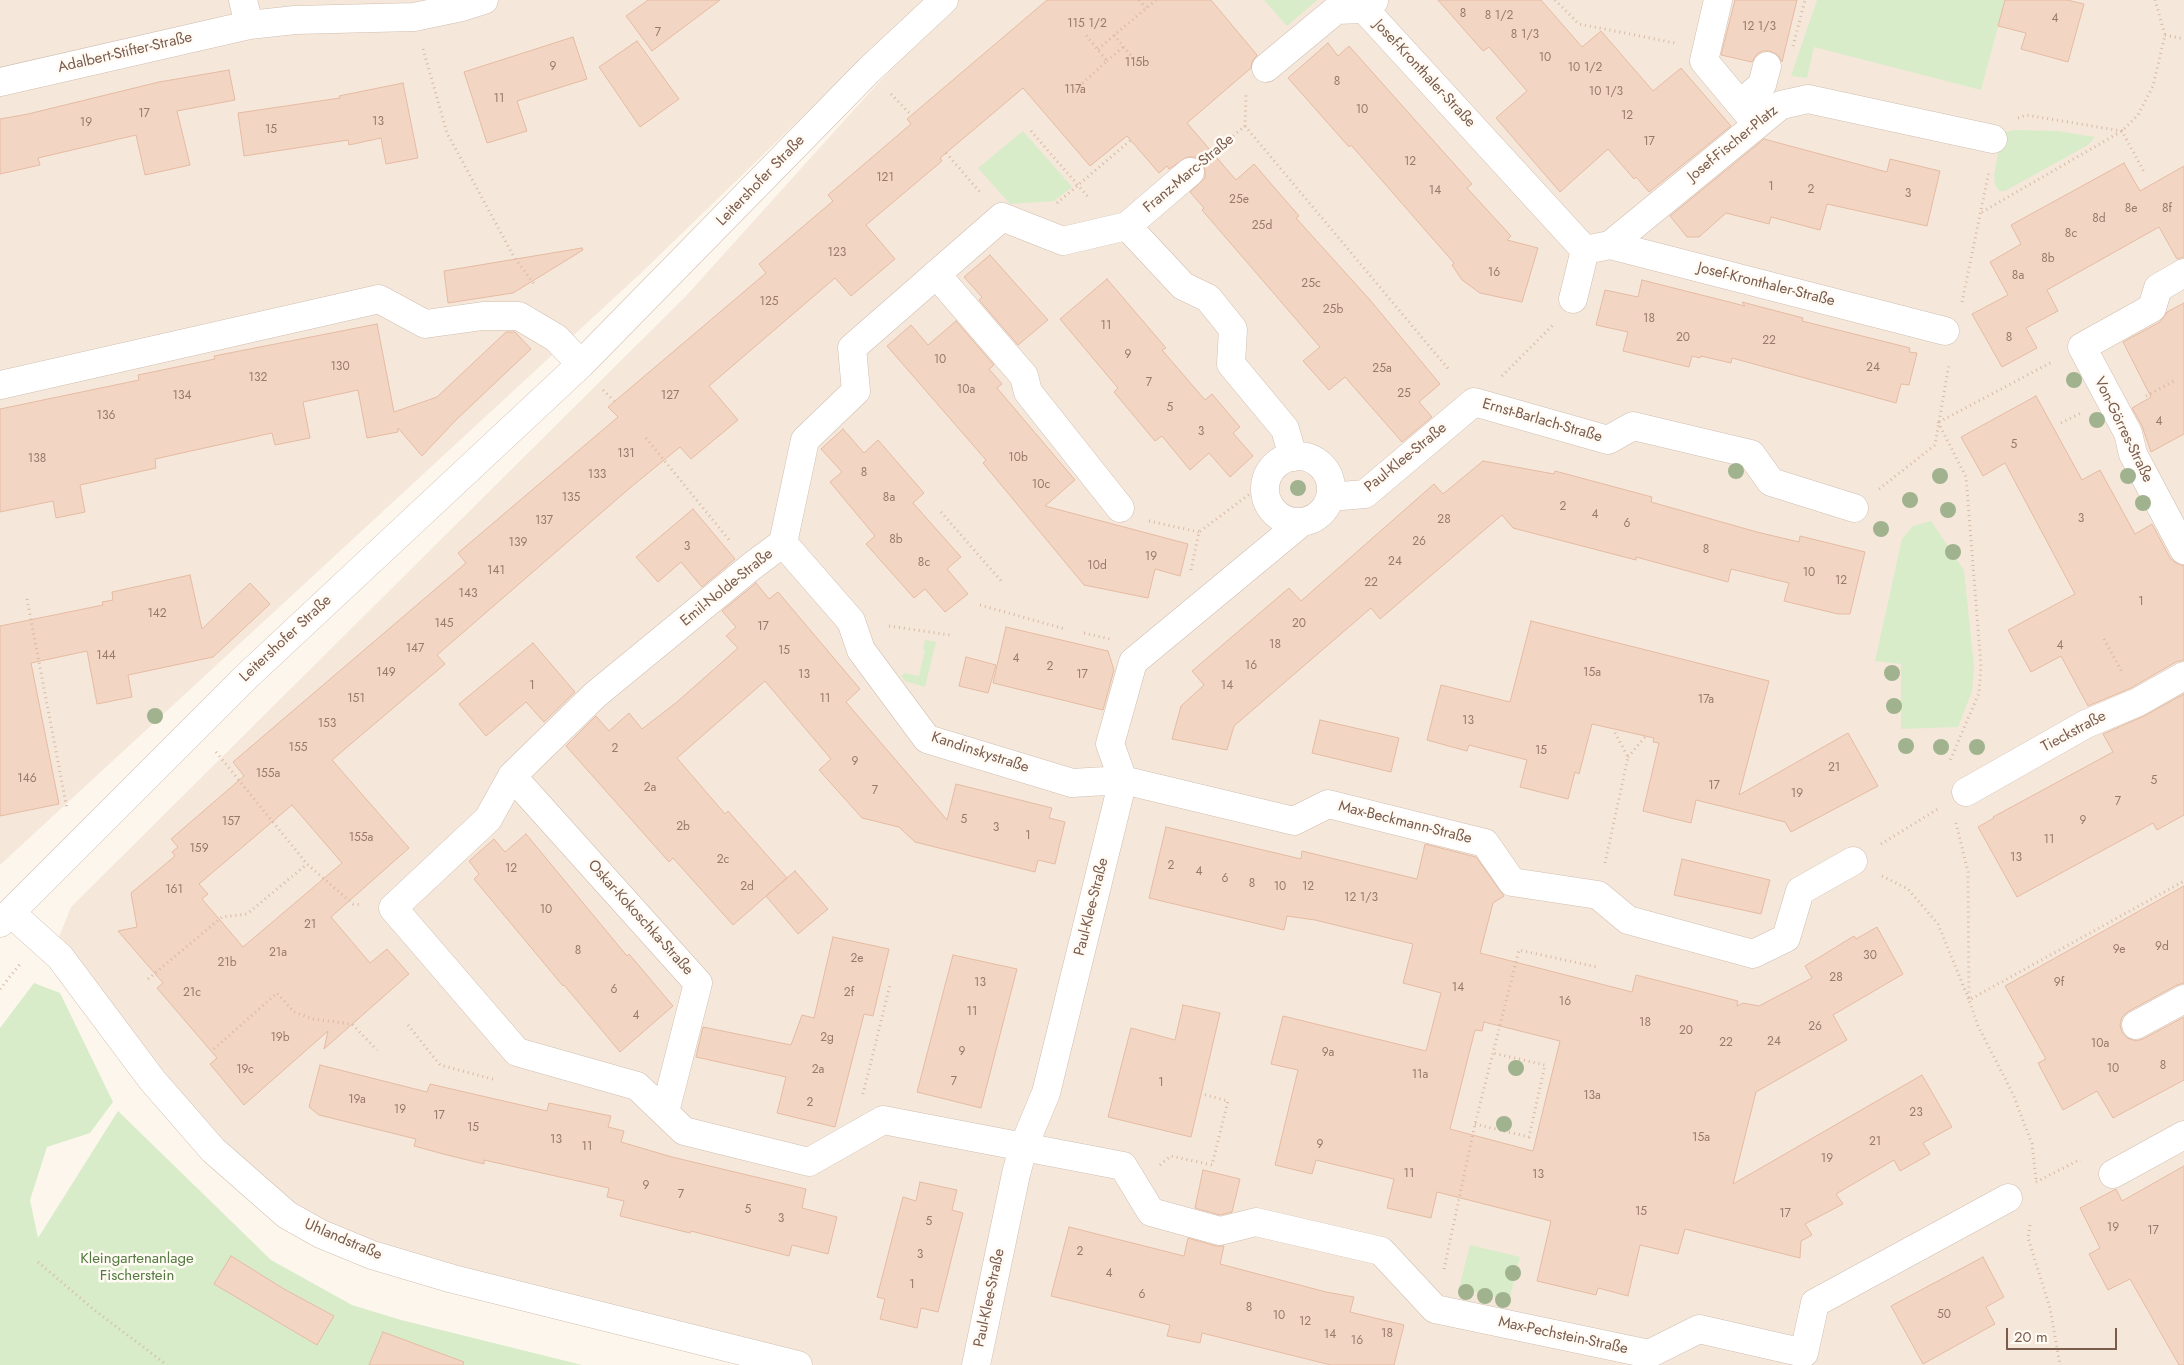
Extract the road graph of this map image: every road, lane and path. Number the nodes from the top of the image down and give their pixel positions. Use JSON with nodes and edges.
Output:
{"nodes":[{"id":1,"x":484,"y":0,"type":"edge"},
{"id":2,"x":944,"y":0,"type":"edge"},
{"id":3,"x":1139,"y":0,"type":"edge"},
{"id":4,"x":1156,"y":0,"type":"edge"},
{"id":5,"x":1555,"y":0,"type":"edge"},
{"id":6,"x":1718,"y":0,"type":"edge"},
{"id":7,"x":2154,"y":0,"type":"edge"},
{"id":8,"x":1365,"y":3,"type":"edge"},
{"id":9,"x":1146,"y":8,"type":"junction"},
{"id":10,"x":246,"y":13,"type":"edge"},
{"id":11,"x":414,"y":17,"type":"junction"},
{"id":12,"x":1085,"y":34,"type":"dead end"},
{"id":13,"x":1114,"y":35,"type":"junction"},
{"id":14,"x":2165,"y":35,"type":"junction"},
{"id":15,"x":2184,"y":40,"type":"edge"},
{"id":16,"x":1123,"y":47,"type":"junction"},
{"id":17,"x":1098,"y":49,"type":"junction"},
{"id":18,"x":1706,"y":50,"type":"junction"},
{"id":19,"x":1107,"y":60,"type":"junction"},
{"id":20,"x":1137,"y":62,"type":"dead end"},
{"id":21,"x":1767,"y":66,"type":"dead end"},
{"id":22,"x":1266,"y":68,"type":"joint"},
{"id":23,"x":0,"y":82,"type":"edge"},
{"id":24,"x":1075,"y":90,"type":"dead end"},
{"id":25,"x":1245,"y":126,"type":"junction"},
{"id":26,"x":1031,"y":131,"type":"dead end"},
{"id":27,"x":2122,"y":131,"type":"junction"},
{"id":28,"x":1993,"y":139,"type":"junction"},
{"id":29,"x":1131,"y":140,"type":"dead end"},
{"id":30,"x":946,"y":154,"type":"dead end"},
{"id":31,"x":1190,"y":172,"type":"joint"},
{"id":32,"x":2144,"y":172,"type":"dead end"},
{"id":33,"x":1078,"y":185,"type":"junction"},
{"id":34,"x":1982,"y":212,"type":"junction"},
{"id":35,"x":1002,"y":217,"type":"junction"},
{"id":36,"x":1127,"y":226,"type":"junction"},
{"id":37,"x":1028,"y":228,"type":"junction"},
{"id":38,"x":1598,"y":247,"type":"junction"},
{"id":39,"x":2184,"y":273,"type":"edge"},
{"id":40,"x":936,"y":274,"type":"junction"},
{"id":41,"x":538,"y":289,"type":"dead end"},
{"id":42,"x":1573,"y":299,"type":"joint"},
{"id":43,"x":1961,"y":305,"type":"dead end"},
{"id":44,"x":1946,"y":331,"type":"dead end"},
{"id":45,"x":2082,"y":346,"type":"junction"},
{"id":46,"x":1950,"y":360,"type":"dead end"},
{"id":47,"x":581,"y":364,"type":"junction"},
{"id":48,"x":1450,"y":372,"type":"dead end"},
{"id":49,"x":0,"y":385,"type":"edge"},
{"id":50,"x":1474,"y":402,"type":"junction"},
{"id":51,"x":1938,"y":422,"type":"junction"},
{"id":52,"x":646,"y":438,"type":"dead end"},
{"id":53,"x":1293,"y":456,"type":"junction"},
{"id":54,"x":1266,"y":482,"type":"junction"},
{"id":55,"x":1330,"y":497,"type":"junction"},
{"id":56,"x":1120,"y":508,"type":"joint"},
{"id":57,"x":1854,"y":508,"type":"joint"},
{"id":58,"x":941,"y":512,"type":"dead end"},
{"id":59,"x":1302,"y":522,"type":"junction"},
{"id":60,"x":1200,"y":532,"type":"junction"},
{"id":61,"x":783,"y":543,"type":"junction"},
{"id":62,"x":2184,"y":550,"type":"edge"},
{"id":63,"x":752,"y":566,"type":"junction"},
{"id":64,"x":1002,"y":583,"type":"dead end"},
{"id":65,"x":27,"y":599,"type":"dead end"},
{"id":66,"x":980,"y":606,"type":"dead end"},
{"id":67,"x":1190,"y":615,"type":"junction"},
{"id":68,"x":851,"y":621,"type":"junction"},
{"id":69,"x":1066,"y":629,"type":"dead end"},
{"id":70,"x":950,"y":635,"type":"dead end"},
{"id":71,"x":2184,"y":676,"type":"edge"},
{"id":72,"x":195,"y":727,"type":"junction"},
{"id":73,"x":1614,"y":731,"type":"dead end"},
{"id":74,"x":1645,"y":737,"type":"dead end"},
{"id":75,"x":1628,"y":757,"type":"junction"},
{"id":76,"x":1947,"y":766,"type":"dead end"},
{"id":77,"x":512,"y":776,"type":"junction"},
{"id":78,"x":1123,"y":780,"type":"junction"},
{"id":79,"x":1966,"y":792,"type":"dead end"},
{"id":80,"x":1941,"y":807,"type":"dead end"},
{"id":81,"x":68,"y":812,"type":"dead end"},
{"id":82,"x":1954,"y":818,"type":"dead end"},
{"id":83,"x":1855,"y":860,"type":"junction"},
{"id":84,"x":307,"y":864,"type":"junction"},
{"id":85,"x":2184,"y":881,"type":"edge"},
{"id":86,"x":1598,"y":895,"type":"junction"},
{"id":87,"x":393,"y":908,"type":"junction"},
{"id":88,"x":5,"y":918,"type":"edge"},
{"id":89,"x":1597,"y":967,"type":"dead end"},
{"id":90,"x":148,"y":979,"type":"dead end"},
{"id":91,"x":890,"y":985,"type":"dead end"},
{"id":92,"x":2184,"y":999,"type":"edge"},
{"id":93,"x":1969,"y":1000,"type":"junction"},
{"id":94,"x":408,"y":1025,"type":"dead end"},
{"id":95,"x":2136,"y":1025,"type":"dead end"},
{"id":96,"x":214,"y":1049,"type":"dead end"},
{"id":97,"x":377,"y":1050,"type":"dead end"},
{"id":98,"x":1493,"y":1052,"type":"junction"},
{"id":99,"x":497,"y":1080,"type":"dead end"},
{"id":100,"x":1202,"y":1094,"type":"dead end"},
{"id":101,"x":665,"y":1112,"type":"junction"},
{"id":102,"x":883,"y":1120,"type":"junction"},
{"id":103,"x":1475,"y":1124,"type":"junction"},
{"id":104,"x":2184,"y":1135,"type":"edge"},
{"id":105,"x":1023,"y":1148,"type":"junction"},
{"id":106,"x":2113,"y":1174,"type":"joint"},
{"id":107,"x":2036,"y":1182,"type":"junction"},
{"id":108,"x":1135,"y":1185,"type":"junction"},
{"id":109,"x":2035,"y":1191,"type":"dead end"},
{"id":110,"x":2008,"y":1198,"type":"joint"},
{"id":111,"x":2030,"y":1219,"type":"dead end"},
{"id":112,"x":38,"y":1262,"type":"dead end"},
{"id":113,"x":1435,"y":1309,"type":"junction"},
{"id":114,"x":1803,"y":1359,"type":"edge"},
{"id":115,"x":167,"y":1365,"type":"edge"},
{"id":116,"x":798,"y":1365,"type":"edge"},
{"id":117,"x":976,"y":1365,"type":"edge"},
{"id":118,"x":2060,"y":1365,"type":"edge"}],
"edges":[{"from":1,"to":11,"type":"street","name":"Adalbert-Stifter-Straße"},
{"from":2,"to":47,"type":"street","name":"Leitershofer Straße"},
{"from":3,"to":9,"type":"path"},
{"from":4,"to":9,"type":"path"},
{"from":5,"to":18,"type":"path"},
{"from":6,"to":18,"type":"street"},
{"from":7,"to":14,"type":"path"},
{"from":8,"to":22,"type":"street","name":"Josef-Kronthaler-Straße"},
{"from":8,"to":38,"type":"street","name":"Josef-Kronthaler-Straße"},
{"from":9,"to":13,"type":"path"},
{"from":10,"to":11,"type":"street","name":"Adalbert-Stifter-Straße"},
{"from":10,"to":23,"type":"street","name":"Adalbert-Stifter-Straße"},
{"from":11,"to":41,"type":"path"},
{"from":12,"to":17,"type":"path"},
{"from":13,"to":16,"type":"path"},
{"from":13,"to":17,"type":"path"},
{"from":14,"to":15,"type":"path"},
{"from":14,"to":27,"type":"path"},
{"from":16,"to":19,"type":"path"},
{"from":16,"to":20,"type":"path"},
{"from":17,"to":19,"type":"path"},
{"from":18,"to":21,"type":"street"},
{"from":19,"to":24,"type":"path"},
{"from":22,"to":25,"type":"path","name":"Franz-Marc-Straße"},
{"from":25,"to":31,"type":"path","name":"Franz-Marc-Straße"},
{"from":25,"to":48,"type":"path"},
{"from":26,"to":33,"type":"path"},
{"from":27,"to":28,"type":"path"},
{"from":27,"to":32,"type":"path"},
{"from":27,"to":34,"type":"path"},
{"from":28,"to":34,"type":"path"},
{"from":28,"to":38,"type":"street","name":"Josef-Fischer-Platz"},
{"from":29,"to":33,"type":"path"},
{"from":30,"to":35,"type":"path"},
{"from":31,"to":36,"type":"street","name":"Franz-Marc-Straße"},
{"from":33,"to":37,"type":"path"},
{"from":34,"to":43,"type":"path"},
{"from":35,"to":37,"type":"street"},
{"from":35,"to":40,"type":"street","name":"Emil-Nolde-Straße"},
{"from":36,"to":37,"type":"street","name":"Franz-Marc-Straße"},
{"from":36,"to":53,"type":"street"},
{"from":38,"to":42,"type":"street"},
{"from":38,"to":44,"type":"street","name":"Josef-Kronthaler-Straße"},
{"from":39,"to":45,"type":"street"},
{"from":40,"to":56,"type":"street"},
{"from":40,"to":61,"type":"street","name":"Emil-Nolde-Straße"},
{"from":42,"to":50,"type":"path"},
{"from":45,"to":51,"type":"path"},
{"from":45,"to":62,"type":"street","name":"Von-Görres-Straße"},
{"from":46,"to":51,"type":"path"},
{"from":47,"to":49,"type":"street"},
{"from":47,"to":72,"type":"street","name":"Leitershofer Straße"},
{"from":50,"to":55,"type":"street","name":"Paul-Klee-Straße"},
{"from":50,"to":57,"type":"street","name":"Ernst-Barlach-Straße"},
{"from":51,"to":57,"type":"path"},
{"from":51,"to":76,"type":"path"},
{"from":52,"to":63,"type":"path"},
{"from":53,"to":54,"type":"street"},
{"from":53,"to":55,"type":"street"},
{"from":54,"to":59,"type":"street"},
{"from":54,"to":60,"type":"path"},
{"from":55,"to":59,"type":"street"},
{"from":56,"to":60,"type":"path"},
{"from":58,"to":64,"type":"path"},
{"from":59,"to":67,"type":"street"},
{"from":60,"to":67,"type":"path"},
{"from":61,"to":63,"type":"street","name":"Emil-Nolde-Straße"},
{"from":61,"to":68,"type":"street","name":"Kandinskystraße"},
{"from":63,"to":77,"type":"street","name":"Emil-Nolde-Straße"},
{"from":65,"to":81,"type":"path"},
{"from":66,"to":69,"type":"path"},
{"from":67,"to":78,"type":"street"},
{"from":68,"to":70,"type":"path"},
{"from":68,"to":78,"type":"street","name":"Kandinskystraße"},
{"from":71,"to":79,"type":"street","name":"Tieckstraße"},
{"from":72,"to":84,"type":"path"},
{"from":72,"to":88,"type":"street","name":"Leitershofer Straße"},
{"from":73,"to":75,"type":"path"},
{"from":74,"to":75,"type":"path"},
{"from":75,"to":86,"type":"path"},
{"from":77,"to":87,"type":"street","name":"Emil-Nolde-Straße"},
{"from":77,"to":101,"type":"street","name":"Oskar-Kokoschka-Straße"},
{"from":78,"to":86,"type":"street","name":"Max-Beckmann-Straße"},
{"from":78,"to":105,"type":"street","name":"Paul-Klee-Straße"},
{"from":80,"to":83,"type":"path"},
{"from":82,"to":93,"type":"path"},
{"from":83,"to":86,"type":"street"},
{"from":83,"to":93,"type":"path"},
{"from":84,"to":87,"type":"path"},
{"from":84,"to":90,"type":"path"},
{"from":85,"to":93,"type":"path"},
{"from":87,"to":101,"type":"street"},
{"from":88,"to":116,"type":"street","name":"Uhlandstraße"},
{"from":89,"to":98,"type":"path"},
{"from":91,"to":102,"type":"path"},
{"from":92,"to":95,"type":"street"},
{"from":93,"to":107,"type":"path"},
{"from":94,"to":99,"type":"path"},
{"from":96,"to":97,"type":"path"},
{"from":98,"to":103,"type":"path"},
{"from":98,"to":103,"type":"path"},
{"from":100,"to":108,"type":"path"},
{"from":101,"to":102,"type":"street"},
{"from":102,"to":105,"type":"street"},
{"from":103,"to":113,"type":"path"},
{"from":104,"to":106,"type":"street"},
{"from":105,"to":108,"type":"street"},
{"from":105,"to":117,"type":"street","name":"Paul-Klee-Straße"},
{"from":106,"to":107,"type":"path"},
{"from":107,"to":109,"type":"path"},
{"from":107,"to":110,"type":"path"},
{"from":108,"to":113,"type":"street"},
{"from":110,"to":114,"type":"street","name":"Max-Pechstein-Straße"},
{"from":111,"to":118,"type":"path"},
{"from":112,"to":115,"type":"path"},
{"from":113,"to":114,"type":"street","name":"Max-Pechstein-Straße"}]}
